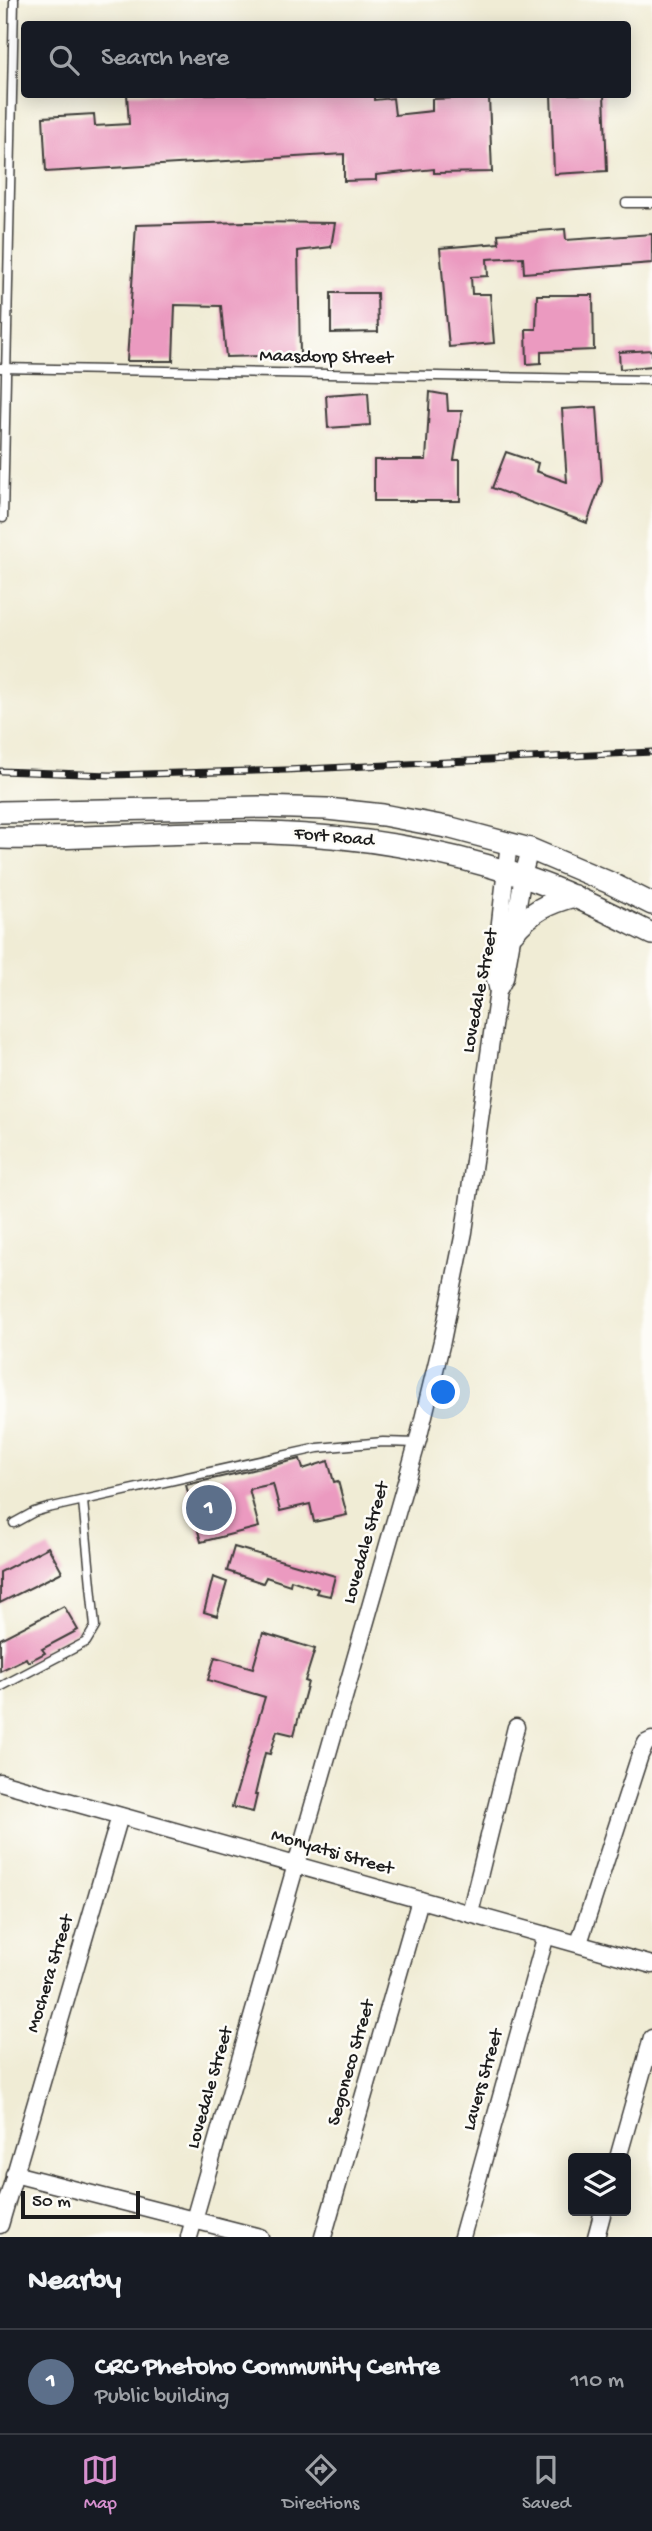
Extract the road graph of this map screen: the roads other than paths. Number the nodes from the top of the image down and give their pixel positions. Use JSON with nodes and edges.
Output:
{"nodes":[{"id":1,"x":14,"y":0,"type":"edge"},
{"id":2,"x":626,"y":203,"type":"dead end"},
{"id":3,"x":652,"y":203,"type":"edge"},
{"id":4,"x":4,"y":368,"type":"edge"},
{"id":5,"x":652,"y":380,"type":"edge"},
{"id":6,"x":4,"y":518,"type":"dead end"},
{"id":7,"x":0,"y":812,"type":"edge"},
{"id":8,"x":0,"y":838,"type":"edge"},
{"id":9,"x":509,"y":842,"type":"junction"},
{"id":10,"x":530,"y":849,"type":"junction"},
{"id":11,"x":513,"y":873,"type":"junction"},
{"id":12,"x":575,"y":896,"type":"junction"},
{"id":13,"x":652,"y":904,"type":"edge"},
{"id":14,"x":513,"y":933,"type":"junction"},
{"id":15,"x":652,"y":934,"type":"edge"},
{"id":16,"x":498,"y":991,"type":"junction"},
{"id":17,"x":418,"y":1443,"type":"junction"},
{"id":18,"x":83,"y":1501,"type":"junction"},
{"id":19,"x":14,"y":1523,"type":"dead end"},
{"id":20,"x":0,"y":1687,"type":"edge"},
{"id":21,"x":516,"y":1727,"type":"dead end"},
{"id":22,"x":652,"y":1740,"type":"edge"},
{"id":23,"x":0,"y":1782,"type":"edge"},
{"id":24,"x":120,"y":1816,"type":"junction"},
{"id":25,"x":298,"y":1865,"type":"junction"},
{"id":26,"x":420,"y":1900,"type":"junction"},
{"id":27,"x":470,"y":1913,"type":"junction"},
{"id":28,"x":546,"y":1935,"type":"junction"},
{"id":29,"x":579,"y":1943,"type":"junction"},
{"id":30,"x":652,"y":1965,"type":"edge"},
{"id":31,"x":652,"y":2038,"type":"edge"},
{"id":32,"x":619,"y":2153,"type":"edge"},
{"id":33,"x":14,"y":2174,"type":"junction"},
{"id":34,"x":602,"y":2216,"type":"edge"},
{"id":35,"x":194,"y":2220,"type":"junction"},
{"id":36,"x":0,"y":2225,"type":"edge"},
{"id":37,"x":189,"y":2237,"type":"edge"},
{"id":38,"x":260,"y":2237,"type":"edge"},
{"id":39,"x":323,"y":2237,"type":"edge"},
{"id":40,"x":462,"y":2237,"type":"edge"},
{"id":41,"x":596,"y":2237,"type":"edge"}],
"edges":[{"from":1,"to":4,"type":"lane"},
{"from":2,"to":3,"type":"lane"},
{"from":4,"to":5,"type":"lane","name":"Maasdorp Street"},
{"from":4,"to":6,"type":"lane"},
{"from":7,"to":9,"type":"main road","name":"Fort Road"},
{"from":8,"to":11,"type":"main road","name":"Fort Road"},
{"from":9,"to":10,"type":"main road","name":"Fort Road"},
{"from":9,"to":11,"type":"street"},
{"from":10,"to":11,"type":"street","name":"Lovedale Street"},
{"from":10,"to":13,"type":"main road","name":"Fort Road"},
{"from":11,"to":12,"type":"main road","name":"Fort Road"},
{"from":11,"to":14,"type":"street","name":"Lovedale Street"},
{"from":11,"to":16,"type":"street"},
{"from":12,"to":14,"type":"main road"},
{"from":12,"to":15,"type":"main road","name":"Fort Road"},
{"from":14,"to":16,"type":"street","name":"Lovedale Street"},
{"from":16,"to":17,"type":"street","name":"Lovedale Street"},
{"from":17,"to":18,"type":"lane"},
{"from":17,"to":25,"type":"street","name":"Lovedale Street"},
{"from":18,"to":19,"type":"lane"},
{"from":18,"to":20,"type":"lane"},
{"from":21,"to":27,"type":"street"},
{"from":22,"to":29,"type":"street"},
{"from":23,"to":24,"type":"street","name":"Monyatsi Street"},
{"from":24,"to":25,"type":"street","name":"Monyatsi Street"},
{"from":24,"to":33,"type":"street","name":"Mochera Street"},
{"from":25,"to":26,"type":"street","name":"Monyatsi Street"},
{"from":25,"to":35,"type":"street","name":"Lovedale Street"},
{"from":26,"to":27,"type":"street","name":"Monyatsi Street"},
{"from":26,"to":39,"type":"street","name":"Segoneco Street"},
{"from":27,"to":28,"type":"street","name":"Monyatsi Street"},
{"from":28,"to":29,"type":"street","name":"Monyatsi Street"},
{"from":28,"to":40,"type":"street","name":"Lavers Street"},
{"from":29,"to":30,"type":"street","name":"Monyatsi Street"},
{"from":31,"to":32,"type":"street"},
{"from":33,"to":35,"type":"street"},
{"from":33,"to":36,"type":"street","name":"Mochera Street"},
{"from":34,"to":41,"type":"street"},
{"from":35,"to":37,"type":"street","name":"Lovedale Street"},
{"from":35,"to":38,"type":"street"}]}
